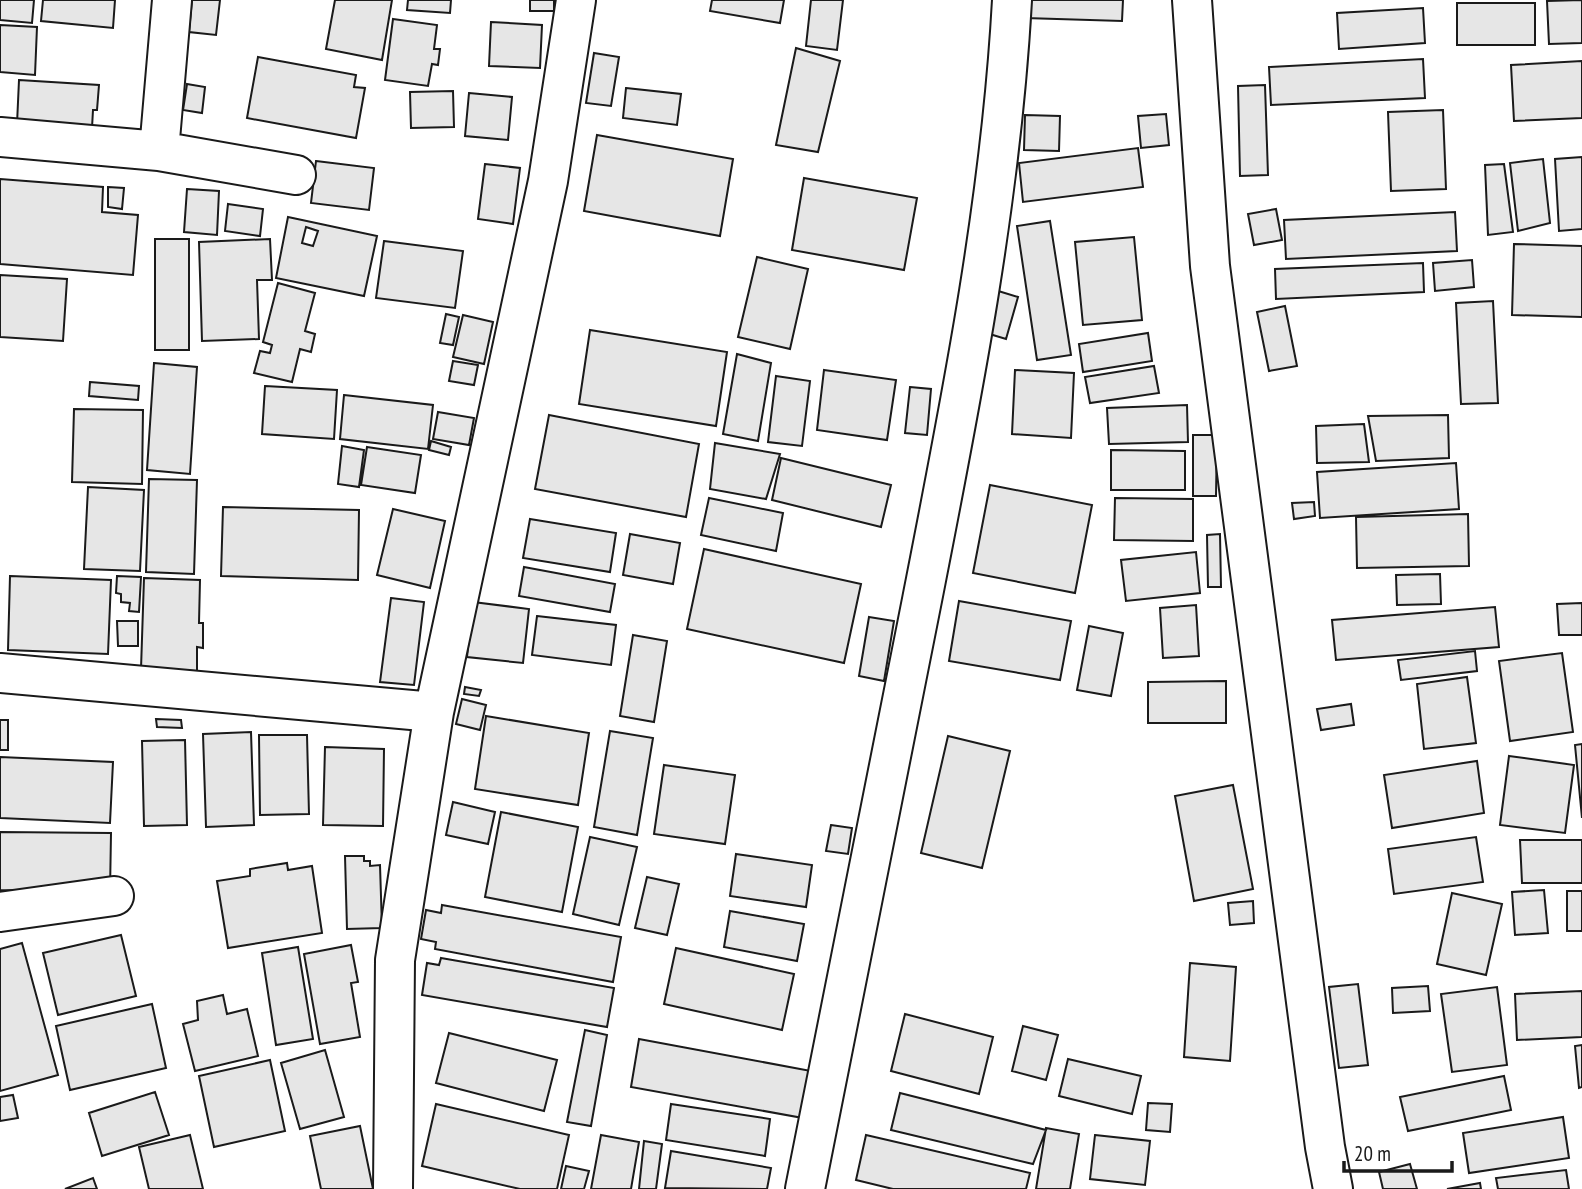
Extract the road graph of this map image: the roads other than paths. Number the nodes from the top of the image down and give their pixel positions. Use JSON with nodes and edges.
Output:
{"nodes":[{"id":1,"x":172,"y":0,"type":"edge"},
{"id":2,"x":576,"y":0,"type":"edge"},
{"id":3,"x":1012,"y":0,"type":"edge"},
{"id":4,"x":1192,"y":0,"type":"edge"},
{"id":5,"x":0,"y":137,"type":"edge"},
{"id":6,"x":159,"y":151,"type":"junction"},
{"id":7,"x":296,"y":175,"type":"dead end"},
{"id":8,"x":0,"y":673,"type":"edge"},
{"id":9,"x":434,"y":712,"type":"junction"},
{"id":10,"x":114,"y":896,"type":"dead end"},
{"id":11,"x":0,"y":912,"type":"edge"},
{"id":12,"x":393,"y":1189,"type":"edge"},
{"id":13,"x":805,"y":1189,"type":"edge"},
{"id":14,"x":1333,"y":1189,"type":"edge"}],
"edges":[{"from":1,"to":6,"type":"street"},
{"from":2,"to":9,"type":"street"},
{"from":3,"to":13,"type":"street"},
{"from":4,"to":14,"type":"street"},
{"from":5,"to":6,"type":"street"},
{"from":6,"to":7,"type":"street"},
{"from":8,"to":9,"type":"street"},
{"from":9,"to":12,"type":"street"},
{"from":10,"to":11,"type":"street"}]}
